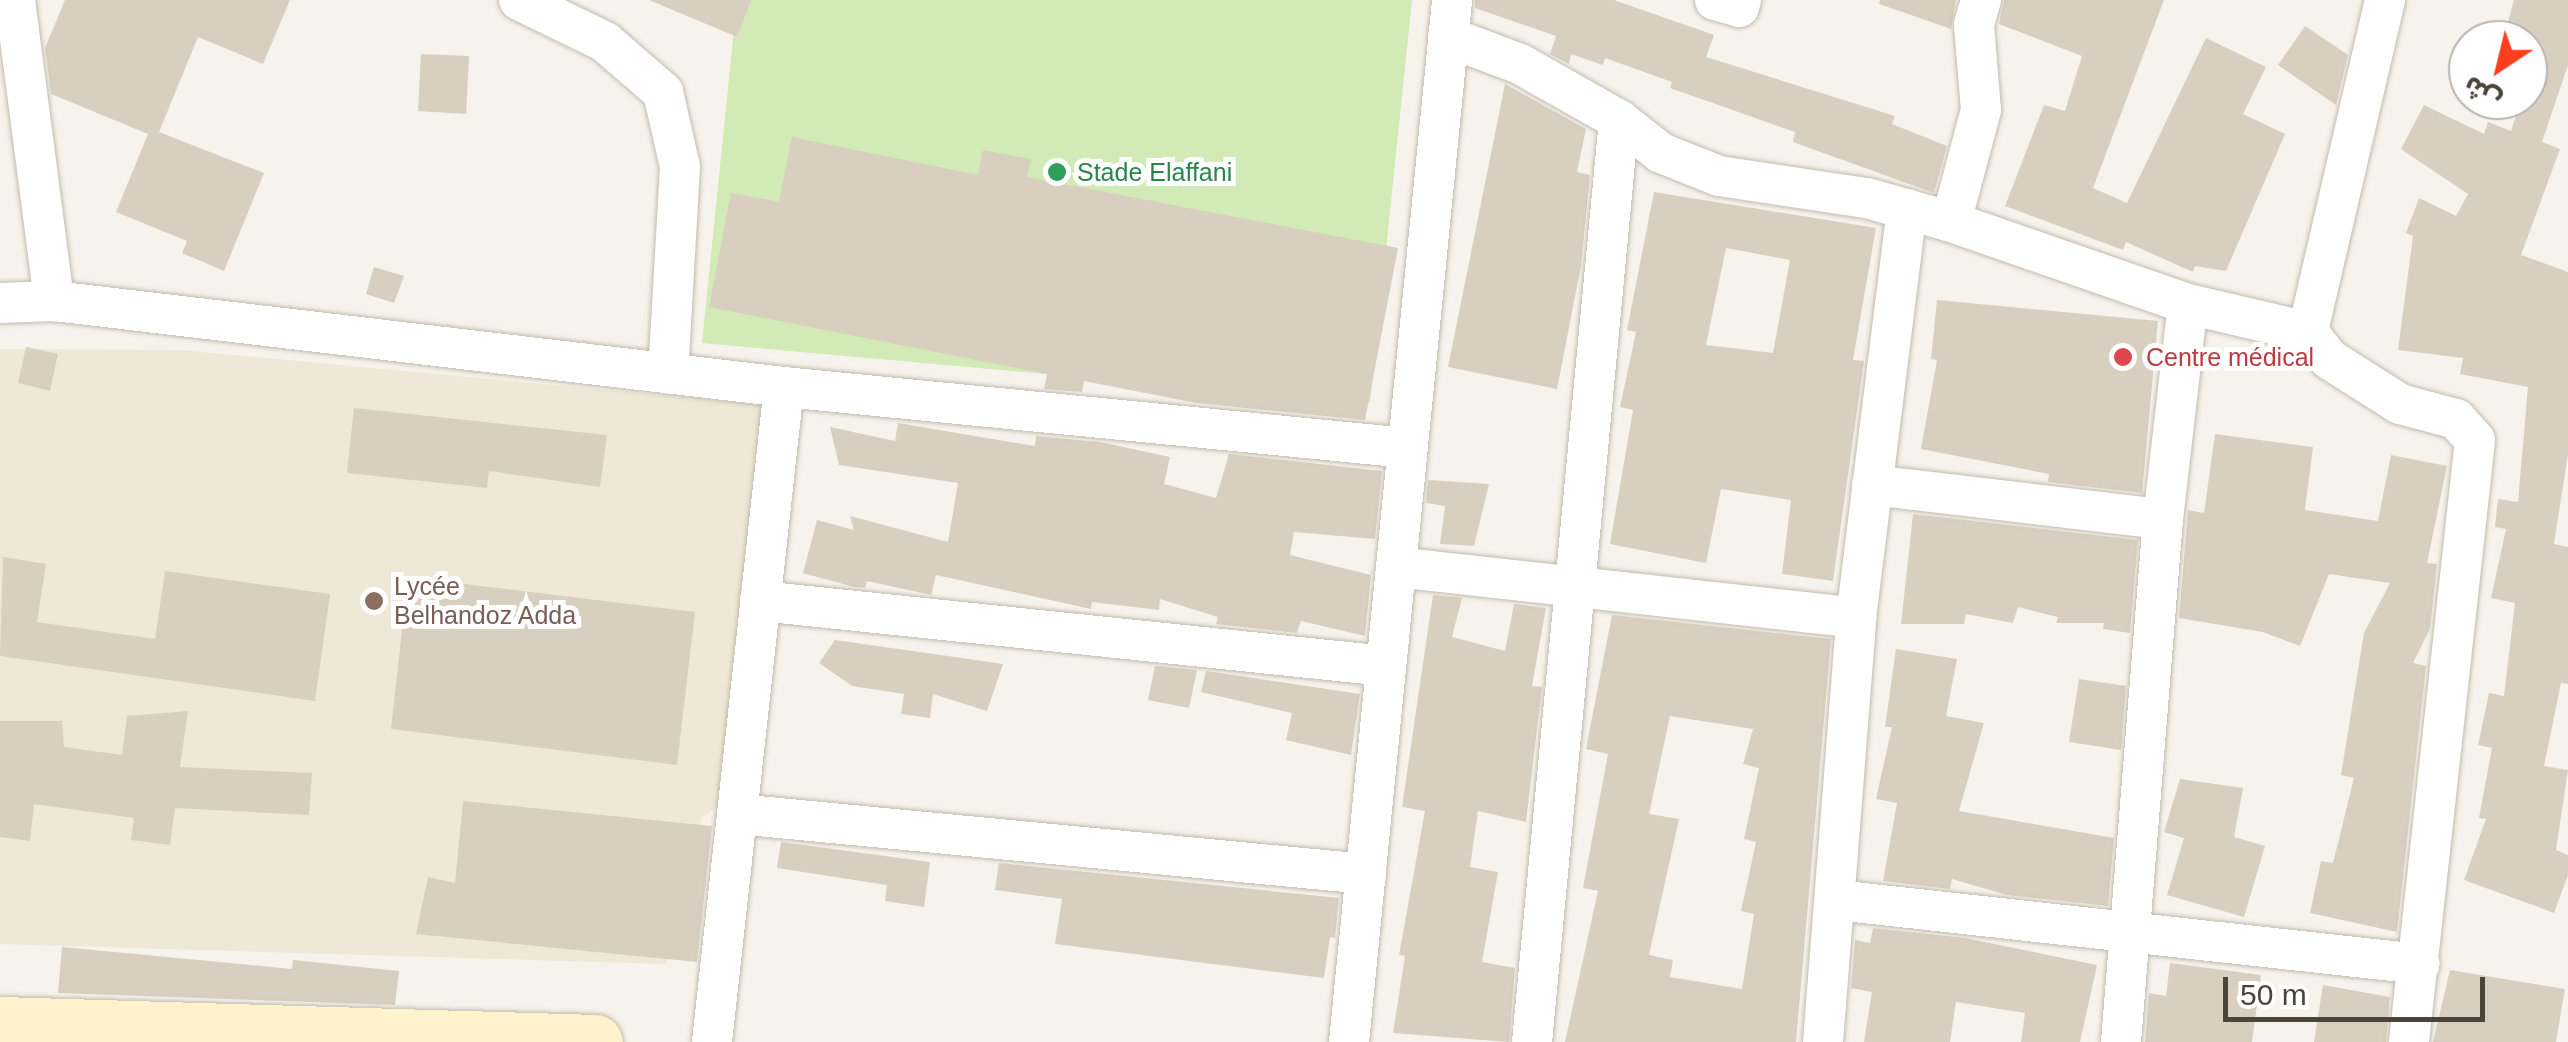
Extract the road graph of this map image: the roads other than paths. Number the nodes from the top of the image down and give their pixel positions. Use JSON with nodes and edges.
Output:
{"nodes":[{"id":1,"x":16,"y":0,"type":"edge"},
{"id":2,"x":518,"y":0,"type":"edge"},
{"id":3,"x":1715,"y":0,"type":"edge"},
{"id":4,"x":1741,"y":0,"type":"edge"},
{"id":5,"x":1982,"y":0,"type":"edge"},
{"id":6,"x":2385,"y":0,"type":"edge"},
{"id":7,"x":1450,"y":18,"type":"edge"},
{"id":8,"x":1620,"y":120,"type":"junction"},
{"id":9,"x":1907,"y":210,"type":"junction"},
{"id":10,"x":1951,"y":222,"type":"junction"},
{"id":11,"x":54,"y":301,"type":"junction"},
{"id":12,"x":0,"y":302,"type":"edge"},
{"id":13,"x":2188,"y":304,"type":"junction"},
{"id":14,"x":2308,"y":332,"type":"junction"},
{"id":15,"x":668,"y":374,"type":"junction"},
{"id":16,"x":784,"y":387,"type":"junction"},
{"id":17,"x":1407,"y":448,"type":"junction"},
{"id":18,"x":1872,"y":484,"type":"junction"},
{"id":19,"x":2163,"y":519,"type":"junction"},
{"id":20,"x":1396,"y":568,"type":"junction"},
{"id":21,"x":1576,"y":587,"type":"junction"},
{"id":22,"x":760,"y":601,"type":"junction"},
{"id":23,"x":1856,"y":618,"type":"junction"},
{"id":24,"x":1386,"y":666,"type":"junction"},
{"id":25,"x":737,"y":814,"type":"junction"},
{"id":26,"x":1366,"y":874,"type":"junction"},
{"id":27,"x":1836,"y":900,"type":"junction"},
{"id":28,"x":2130,"y":933,"type":"junction"},
{"id":29,"x":2419,"y":964,"type":"junction"},
{"id":30,"x":0,"y":1024,"type":"edge"},
{"id":31,"x":595,"y":1042,"type":"edge"},
{"id":32,"x":712,"y":1042,"type":"edge"},
{"id":33,"x":1349,"y":1042,"type":"edge"},
{"id":34,"x":1532,"y":1042,"type":"edge"},
{"id":35,"x":1823,"y":1042,"type":"edge"},
{"id":36,"x":2122,"y":1042,"type":"edge"},
{"id":37,"x":2409,"y":1042,"type":"edge"}],
"edges":[{"from":1,"to":11,"type":"street"},
{"from":2,"to":15,"type":"street"},
{"from":3,"to":4,"type":"street"},
{"from":5,"to":10,"type":"street"},
{"from":6,"to":14,"type":"street"},
{"from":7,"to":8,"type":"street"},
{"from":7,"to":17,"type":"street"},
{"from":8,"to":9,"type":"street"},
{"from":8,"to":21,"type":"street"},
{"from":9,"to":10,"type":"street"},
{"from":9,"to":18,"type":"street"},
{"from":10,"to":13,"type":"street"},
{"from":11,"to":12,"type":"street"},
{"from":11,"to":15,"type":"street"},
{"from":13,"to":14,"type":"street"},
{"from":13,"to":19,"type":"street"},
{"from":14,"to":29,"type":"street"},
{"from":15,"to":16,"type":"street"},
{"from":16,"to":17,"type":"street"},
{"from":16,"to":22,"type":"street"},
{"from":17,"to":20,"type":"street"},
{"from":18,"to":19,"type":"street"},
{"from":18,"to":23,"type":"street"},
{"from":19,"to":28,"type":"street"},
{"from":20,"to":21,"type":"street"},
{"from":20,"to":24,"type":"street"},
{"from":21,"to":23,"type":"street"},
{"from":21,"to":34,"type":"street"},
{"from":22,"to":24,"type":"street"},
{"from":22,"to":25,"type":"street"},
{"from":23,"to":27,"type":"street"},
{"from":24,"to":26,"type":"street"},
{"from":25,"to":26,"type":"street"},
{"from":25,"to":32,"type":"street"},
{"from":26,"to":33,"type":"street"},
{"from":27,"to":28,"type":"street"},
{"from":27,"to":35,"type":"street"},
{"from":28,"to":29,"type":"street"},
{"from":28,"to":36,"type":"street"},
{"from":29,"to":37,"type":"street"},
{"from":30,"to":31,"type":"street"}]}
